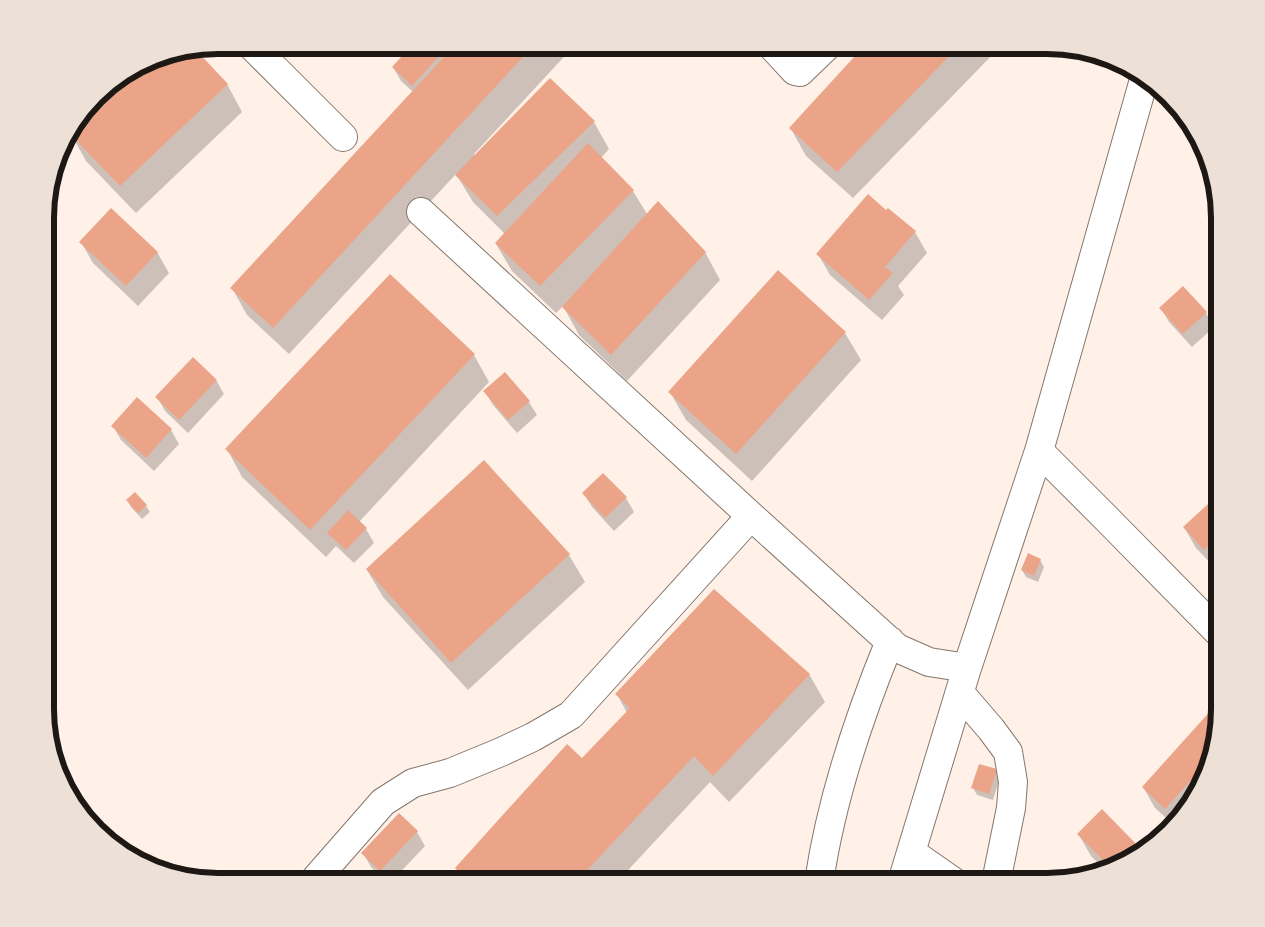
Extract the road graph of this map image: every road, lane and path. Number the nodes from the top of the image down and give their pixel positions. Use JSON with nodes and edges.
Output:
{"nodes":[{"id":1,"x":260,"y":54,"type":"edge"},
{"id":2,"x":779,"y":54,"type":"edge"},
{"id":3,"x":819,"y":54,"type":"edge"},
{"id":4,"x":1142,"y":85,"type":"edge"},
{"id":5,"x":343,"y":137,"type":"dead end"},
{"id":6,"x":421,"y":212,"type":"dead end"},
{"id":7,"x":1039,"y":451,"type":"junction"},
{"id":8,"x":751,"y":516,"type":"junction"},
{"id":9,"x":1211,"y":625,"type":"edge"},
{"id":10,"x":890,"y":641,"type":"junction"},
{"id":11,"x":964,"y":680,"type":"junction"},
{"id":12,"x":911,"y":852,"type":"junction"},
{"id":13,"x":321,"y":873,"type":"edge"},
{"id":14,"x":820,"y":873,"type":"edge"},
{"id":15,"x":905,"y":873,"type":"edge"},
{"id":16,"x":941,"y":873,"type":"edge"},
{"id":17,"x":998,"y":873,"type":"edge"}],
"edges":[{"from":1,"to":5,"type":"street"},
{"from":2,"to":3,"type":"street"},
{"from":4,"to":7,"type":"street"},
{"from":6,"to":8,"type":"street"},
{"from":7,"to":9,"type":"street"},
{"from":7,"to":11,"type":"street"},
{"from":8,"to":10,"type":"street"},
{"from":8,"to":13,"type":"street"},
{"from":10,"to":11,"type":"street"},
{"from":10,"to":14,"type":"street"},
{"from":11,"to":12,"type":"street"},
{"from":11,"to":17,"type":"street"},
{"from":12,"to":15,"type":"street"},
{"from":12,"to":16,"type":"street"}]}
